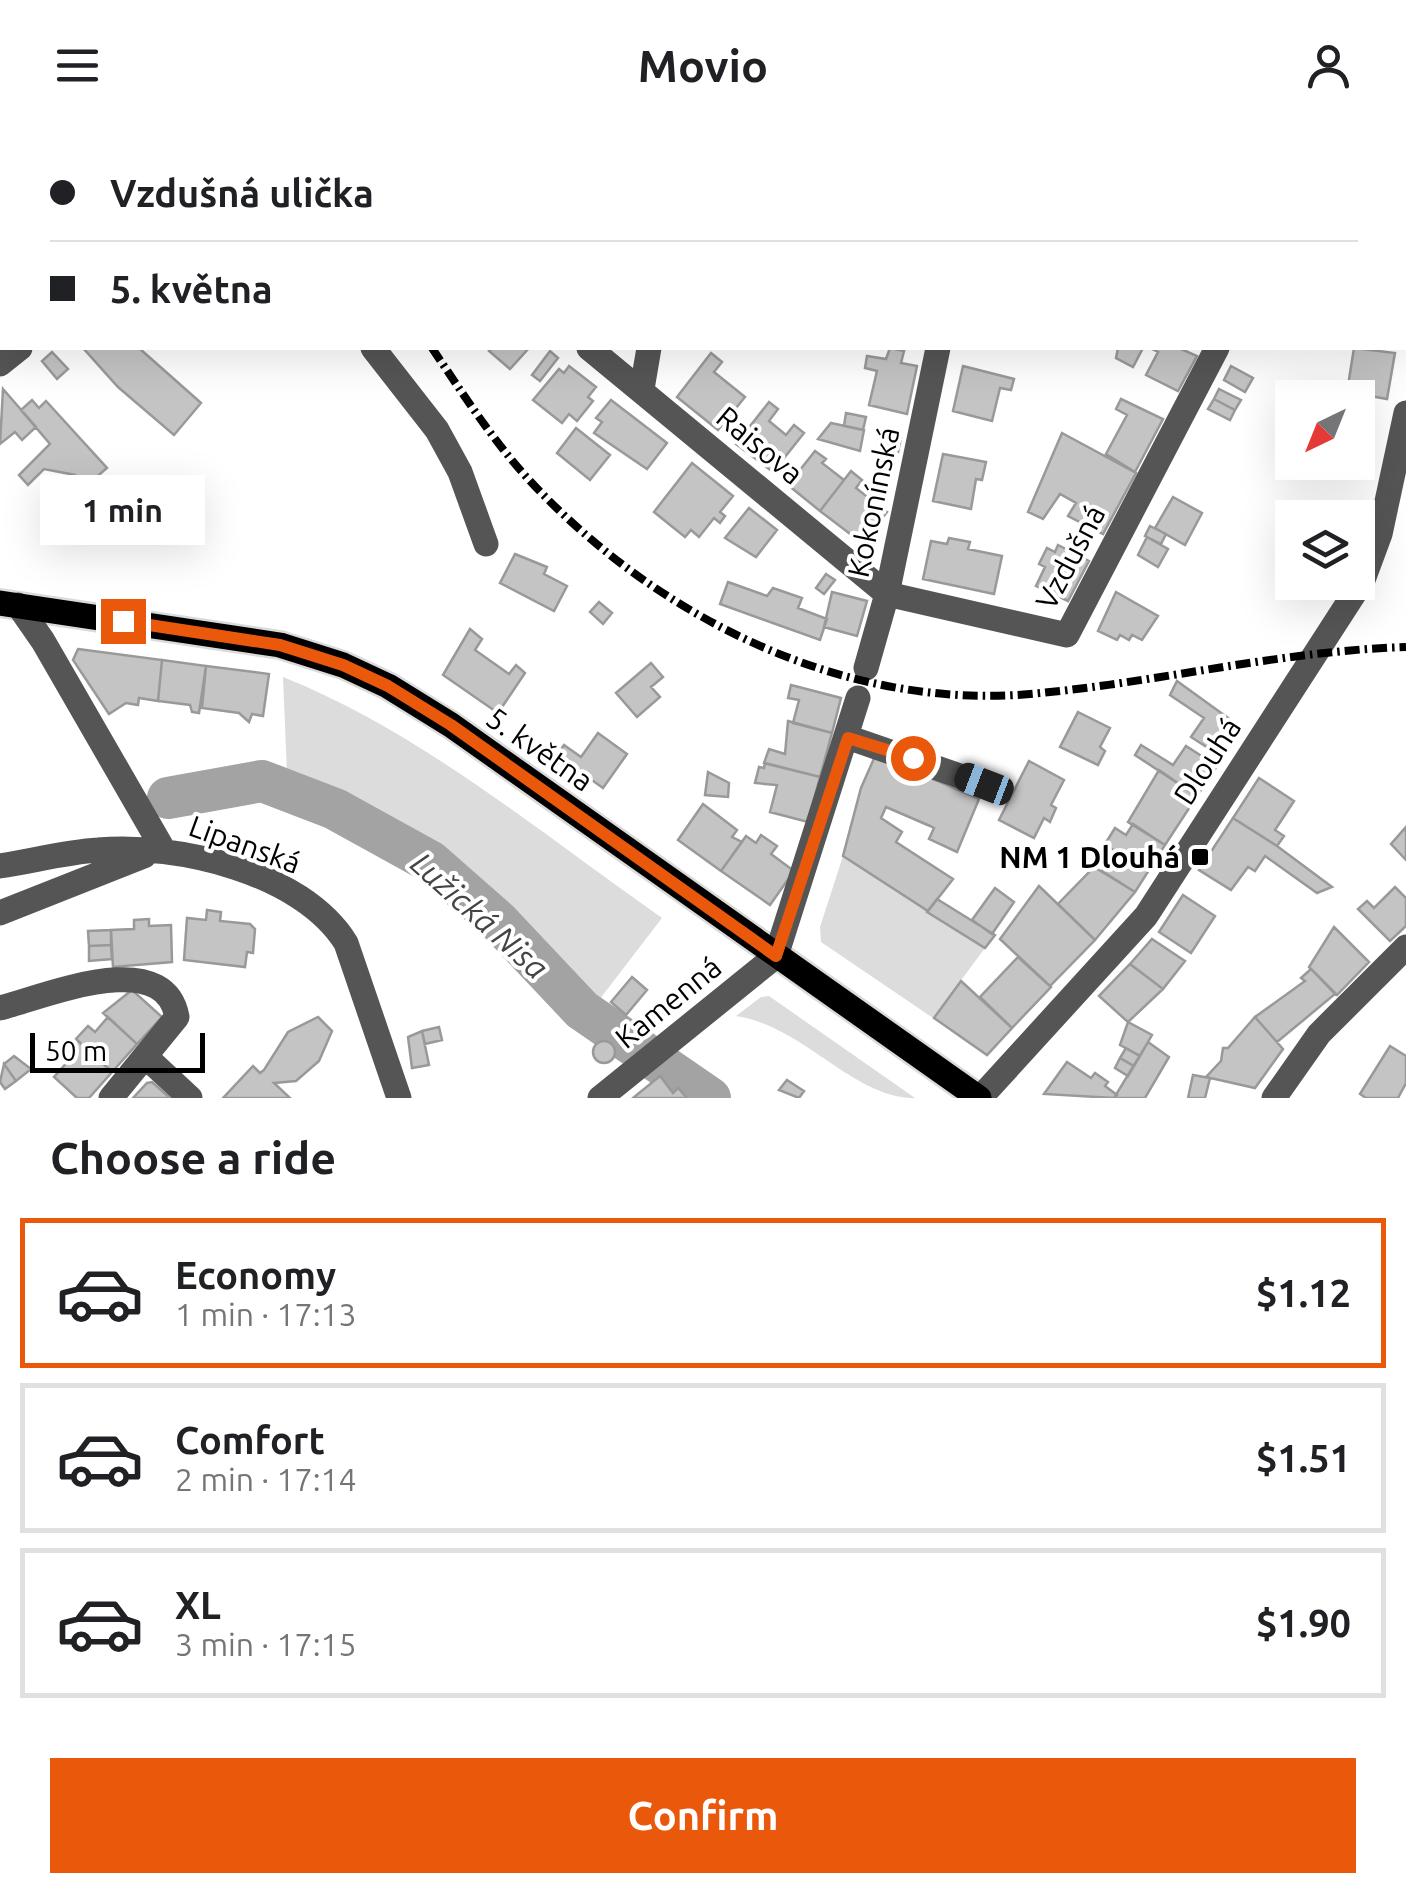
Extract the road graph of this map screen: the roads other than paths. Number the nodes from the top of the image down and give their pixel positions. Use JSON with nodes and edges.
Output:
{"nodes":[{"id":1,"x":375,"y":350,"type":"edge"},
{"id":2,"x":592,"y":350,"type":"edge"},
{"id":3,"x":649,"y":350,"type":"edge"},
{"id":4,"x":938,"y":350,"type":"edge"},
{"id":5,"x":1216,"y":350,"type":"edge"},
{"id":6,"x":642,"y":388,"type":"junction"},
{"id":7,"x":1406,"y":413,"type":"edge"},
{"id":8,"x":486,"y":544,"type":"dead end"},
{"id":9,"x":887,"y":594,"type":"junction"},
{"id":10,"x":9,"y":604,"type":"edge"},
{"id":11,"x":866,"y":668,"type":"dead end"},
{"id":12,"x":858,"y":698,"type":"dead end"},
{"id":13,"x":848,"y":738,"type":"junction"},
{"id":14,"x":984,"y":784,"type":"dead end"},
{"id":15,"x":163,"y":850,"type":"junction"},
{"id":16,"x":0,"y":866,"type":"edge"},
{"id":17,"x":0,"y":914,"type":"edge"},
{"id":18,"x":1406,"y":947,"type":"edge"},
{"id":19,"x":776,"y":956,"type":"junction"},
{"id":20,"x":0,"y":1008,"type":"edge"},
{"id":21,"x":146,"y":1057,"type":"junction"},
{"id":22,"x":111,"y":1098,"type":"edge"},
{"id":23,"x":190,"y":1098,"type":"edge"},
{"id":24,"x":399,"y":1098,"type":"edge"},
{"id":25,"x":600,"y":1098,"type":"edge"},
{"id":26,"x":980,"y":1098,"type":"edge"},
{"id":27,"x":1274,"y":1098,"type":"edge"}],
"edges":[{"from":1,"to":8,"type":"street"},
{"from":2,"to":6,"type":"street","name":"Raisova"},
{"from":3,"to":6,"type":"street"},
{"from":4,"to":9,"type":"street","name":"Kokonínská"},
{"from":5,"to":9,"type":"street","name":"Vzdušná"},
{"from":6,"to":9,"type":"street","name":"Raisova"},
{"from":7,"to":26,"type":"street","name":"Dlouhá"},
{"from":9,"to":11,"type":"street","name":"Kokonínská"},
{"from":10,"to":15,"type":"street","name":"Lipanská"},
{"from":10,"to":19,"type":"main road","name":"5. května"},
{"from":12,"to":13,"type":"street"},
{"from":13,"to":14,"type":"street"},
{"from":13,"to":19,"type":"street"},
{"from":15,"to":16,"type":"street"},
{"from":15,"to":17,"type":"street"},
{"from":15,"to":24,"type":"street","name":"Lipanská"},
{"from":18,"to":27,"type":"street"},
{"from":19,"to":25,"type":"street","name":"Kamenná"},
{"from":19,"to":26,"type":"main road","name":"5. května"},
{"from":20,"to":21,"type":"street"},
{"from":21,"to":22,"type":"street"},
{"from":21,"to":23,"type":"street"}]}
